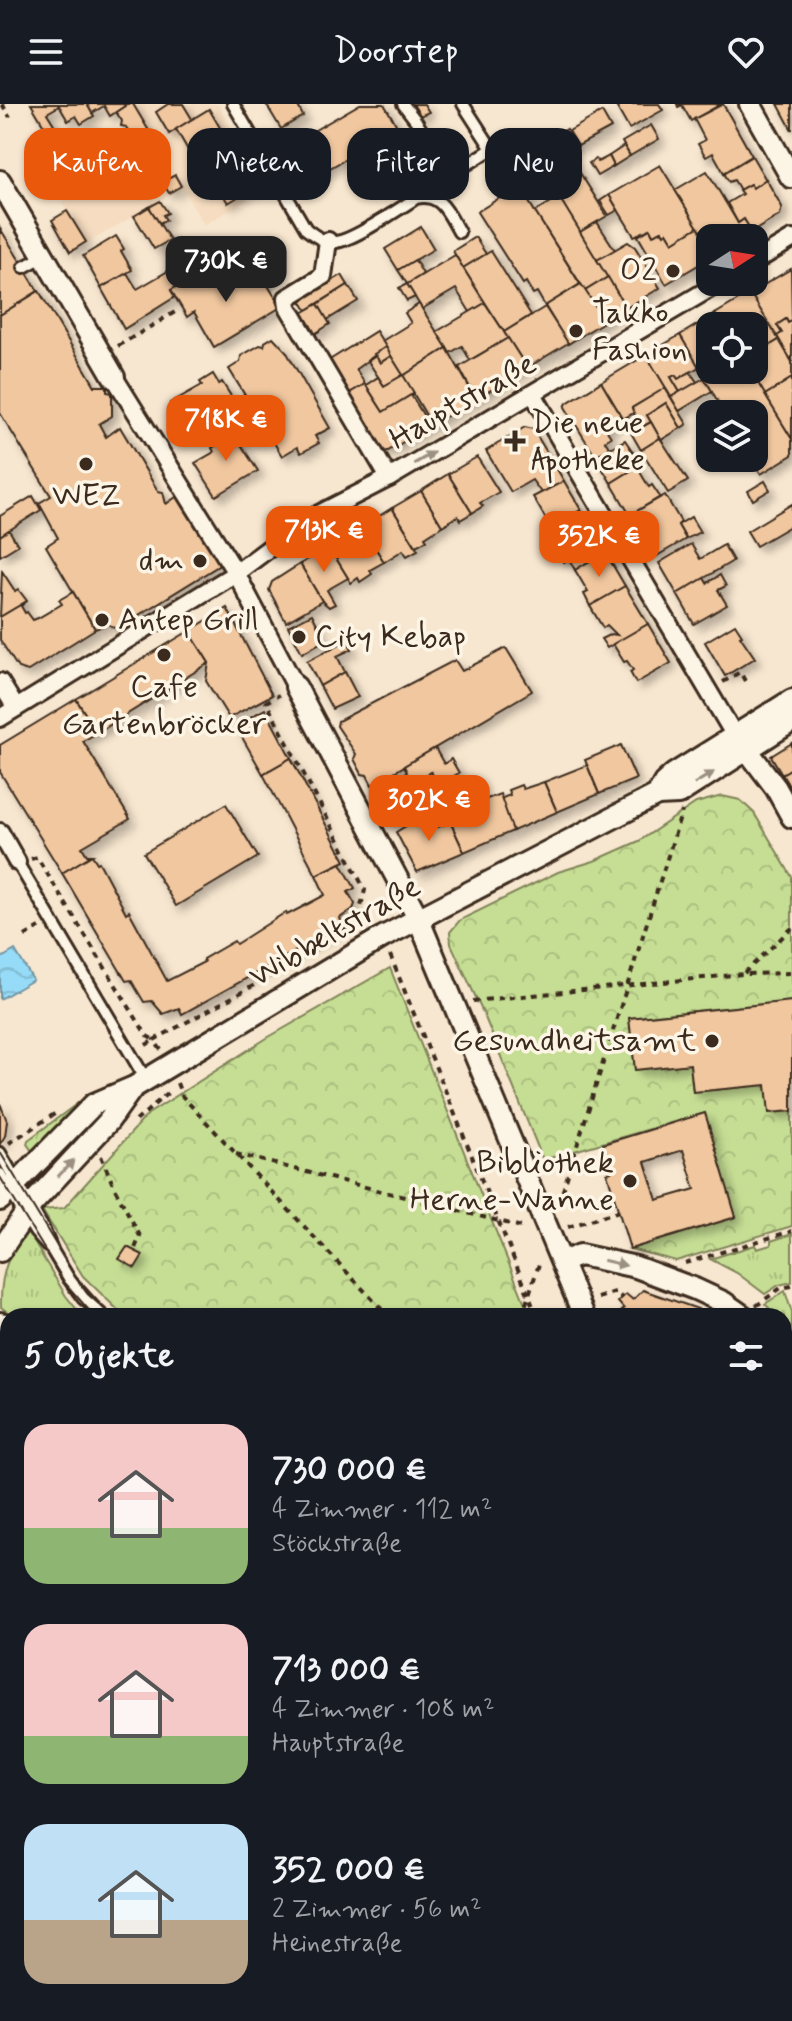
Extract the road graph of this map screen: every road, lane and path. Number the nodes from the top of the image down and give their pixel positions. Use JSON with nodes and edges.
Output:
{"nodes":[{"id":1,"x":2,"y":104,"type":"edge"},
{"id":2,"x":233,"y":104,"type":"edge"},
{"id":3,"x":403,"y":104,"type":"edge"},
{"id":4,"x":463,"y":104,"type":"edge"},
{"id":5,"x":750,"y":104,"type":"edge"},
{"id":6,"x":10,"y":117,"type":"dead end"},
{"id":7,"x":791,"y":178,"type":"edge"},
{"id":8,"x":0,"y":181,"type":"edge"},
{"id":9,"x":459,"y":232,"type":"dead end"},
{"id":10,"x":792,"y":239,"type":"edge"},
{"id":11,"x":328,"y":241,"type":"junction"},
{"id":12,"x":768,"y":254,"type":"edge"},
{"id":13,"x":44,"y":256,"type":"junction"},
{"id":14,"x":24,"y":267,"type":"dead end"},
{"id":15,"x":698,"y":296,"type":"edge"},
{"id":16,"x":175,"y":312,"type":"dead end"},
{"id":17,"x":102,"y":355,"type":"junction"},
{"id":18,"x":114,"y":377,"type":"joint"},
{"id":19,"x":533,"y":394,"type":"junction"},
{"id":20,"x":389,"y":478,"type":"junction"},
{"id":21,"x":236,"y":573,"type":"junction"},
{"id":22,"x":745,"y":681,"type":"dead end"},
{"id":23,"x":0,"y":682,"type":"edge"},
{"id":24,"x":296,"y":687,"type":"junction"},
{"id":25,"x":708,"y":691,"type":"junction"},
{"id":26,"x":792,"y":700,"type":"edge"},
{"id":27,"x":16,"y":708,"type":"junction"},
{"id":28,"x":0,"y":718,"type":"edge"},
{"id":29,"x":792,"y":721,"type":"edge"},
{"id":30,"x":741,"y":744,"type":"junction"},
{"id":31,"x":678,"y":794,"type":"junction"},
{"id":32,"x":657,"y":795,"type":"junction"},
{"id":33,"x":792,"y":817,"type":"edge"},
{"id":34,"x":0,"y":832,"type":"edge"},
{"id":35,"x":17,"y":862,"type":"junction"},
{"id":36,"x":418,"y":918,"type":"junction"},
{"id":37,"x":792,"y":928,"type":"edge"},
{"id":38,"x":32,"y":932,"type":"dead end"},
{"id":39,"x":25,"y":936,"type":"dead end"},
{"id":40,"x":383,"y":937,"type":"junction"},
{"id":41,"x":792,"y":973,"type":"edge"},
{"id":42,"x":743,"y":974,"type":"junction"},
{"id":43,"x":627,"y":986,"type":"junction"},
{"id":44,"x":473,"y":1001,"type":"dead end"},
{"id":45,"x":154,"y":1040,"type":"junction"},
{"id":46,"x":169,"y":1064,"type":"junction"},
{"id":47,"x":139,"y":1082,"type":"junction"},
{"id":48,"x":178,"y":1084,"type":"junction"},
{"id":49,"x":131,"y":1126,"type":"dead end"},
{"id":50,"x":111,"y":1146,"type":"dead end"},
{"id":51,"x":0,"y":1153,"type":"edge"},
{"id":52,"x":234,"y":1153,"type":"junction"},
{"id":53,"x":6,"y":1186,"type":"edge"},
{"id":54,"x":28,"y":1210,"type":"junction"},
{"id":55,"x":619,"y":1211,"type":"dead end"},
{"id":56,"x":500,"y":1222,"type":"junction"},
{"id":57,"x":558,"y":1230,"type":"junction"},
{"id":58,"x":792,"y":1231,"type":"edge"},
{"id":59,"x":0,"y":1251,"type":"edge"},
{"id":60,"x":134,"y":1251,"type":"dead end"},
{"id":61,"x":562,"y":1262,"type":"junction"},
{"id":62,"x":669,"y":1277,"type":"junction"},
{"id":63,"x":792,"y":1286,"type":"edge"},
{"id":64,"x":529,"y":1295,"type":"junction"},
{"id":65,"x":598,"y":1298,"type":"dead end"},
{"id":66,"x":622,"y":1298,"type":"dead end"},
{"id":67,"x":95,"y":1308,"type":"edge"},
{"id":68,"x":380,"y":1308,"type":"edge"},
{"id":69,"x":525,"y":1308,"type":"edge"},
{"id":70,"x":534,"y":1308,"type":"edge"},
{"id":71,"x":581,"y":1308,"type":"edge"},
{"id":72,"x":736,"y":1308,"type":"edge"},
{"id":73,"x":754,"y":1308,"type":"edge"}],
"edges":[{"from":1,"to":6,"type":"path"},
{"from":2,"to":11,"type":"lane"},
{"from":3,"to":4,"type":"lane"},
{"from":5,"to":7,"type":"street"},
{"from":8,"to":13,"type":"street"},
{"from":9,"to":11,"type":"lane"},
{"from":10,"to":12,"type":"street"},
{"from":11,"to":20,"type":"street"},
{"from":13,"to":14,"type":"lane"},
{"from":13,"to":17,"type":"street"},
{"from":15,"to":19,"type":"street","name":"Hauptstraße"},
{"from":16,"to":17,"type":"path"},
{"from":17,"to":18,"type":"street"},
{"from":18,"to":21,"type":"street"},
{"from":20,"to":19,"type":"street","name":"Hauptstraße","one_way":true},
{"from":19,"to":25,"type":"street"},
{"from":20,"to":21,"type":"street","name":"Hauptstraße"},
{"from":21,"to":24,"type":"street"},
{"from":21,"to":27,"type":"street","name":"Hauptstraße"},
{"from":22,"to":25,"type":"path"},
{"from":23,"to":27,"type":"street"},
{"from":24,"to":36,"type":"street"},
{"from":24,"to":45,"type":"path"},
{"from":25,"to":30,"type":"street"},
{"from":26,"to":30,"type":"street"},
{"from":27,"to":28,"type":"street","name":"Hauptstraße"},
{"from":29,"to":30,"type":"street"},
{"from":31,"to":30,"type":"street","name":"Wibbeltstraße","one_way":true},
{"from":30,"to":32,"type":"street","name":"Wibbeltstraße"},
{"from":30,"to":33,"type":"street"},
{"from":31,"to":32,"type":"street","name":"Wibbeltstraße"},
{"from":31,"to":43,"type":"path"},
{"from":32,"to":36,"type":"street","name":"Wibbeltstraße"},
{"from":34,"to":35,"type":"street"},
{"from":35,"to":45,"type":"path"},
{"from":35,"to":47,"type":"lane"},
{"from":36,"to":40,"type":"street","name":"Wibbeltstraße"},
{"from":36,"to":57,"type":"street"},
{"from":37,"to":42,"type":"path"},
{"from":38,"to":39,"type":"path"},
{"from":40,"to":46,"type":"street","name":"Wibbeltstraße"},
{"from":40,"to":56,"type":"path"},
{"from":41,"to":42,"type":"path"},
{"from":42,"to":43,"type":"path"},
{"from":43,"to":44,"type":"path"},
{"from":43,"to":57,"type":"path"},
{"from":45,"to":46,"type":"path"},
{"from":46,"to":47,"type":"street","name":"Wibbeltstraße"},
{"from":46,"to":48,"type":"path"},
{"from":47,"to":53,"type":"street","name":"Wibbeltstraße"},
{"from":54,"to":47,"type":"street","name":"Wibbeltstraße","one_way":true},
{"from":48,"to":49,"type":"path"},
{"from":48,"to":52,"type":"path"},
{"from":50,"to":60,"type":"path"},
{"from":51,"to":53,"type":"lane"},
{"from":52,"to":56,"type":"path"},
{"from":52,"to":68,"type":"path"},
{"from":53,"to":54,"type":"lane"},
{"from":54,"to":59,"type":"street","name":"Wibbeltstraße"},
{"from":54,"to":67,"type":"lane"},
{"from":55,"to":57,"type":"path"},
{"from":56,"to":57,"type":"path"},
{"from":56,"to":64,"type":"path"},
{"from":57,"to":61,"type":"street"},
{"from":57,"to":64,"type":"path"},
{"from":58,"to":62,"type":"path"},
{"from":61,"to":62,"type":"street","one_way":true},
{"from":61,"to":71,"type":"street"},
{"from":62,"to":72,"type":"street"},
{"from":63,"to":73,"type":"path"},
{"from":64,"to":69,"type":"path"},
{"from":64,"to":70,"type":"path"},
{"from":65,"to":66,"type":"path"}]}
